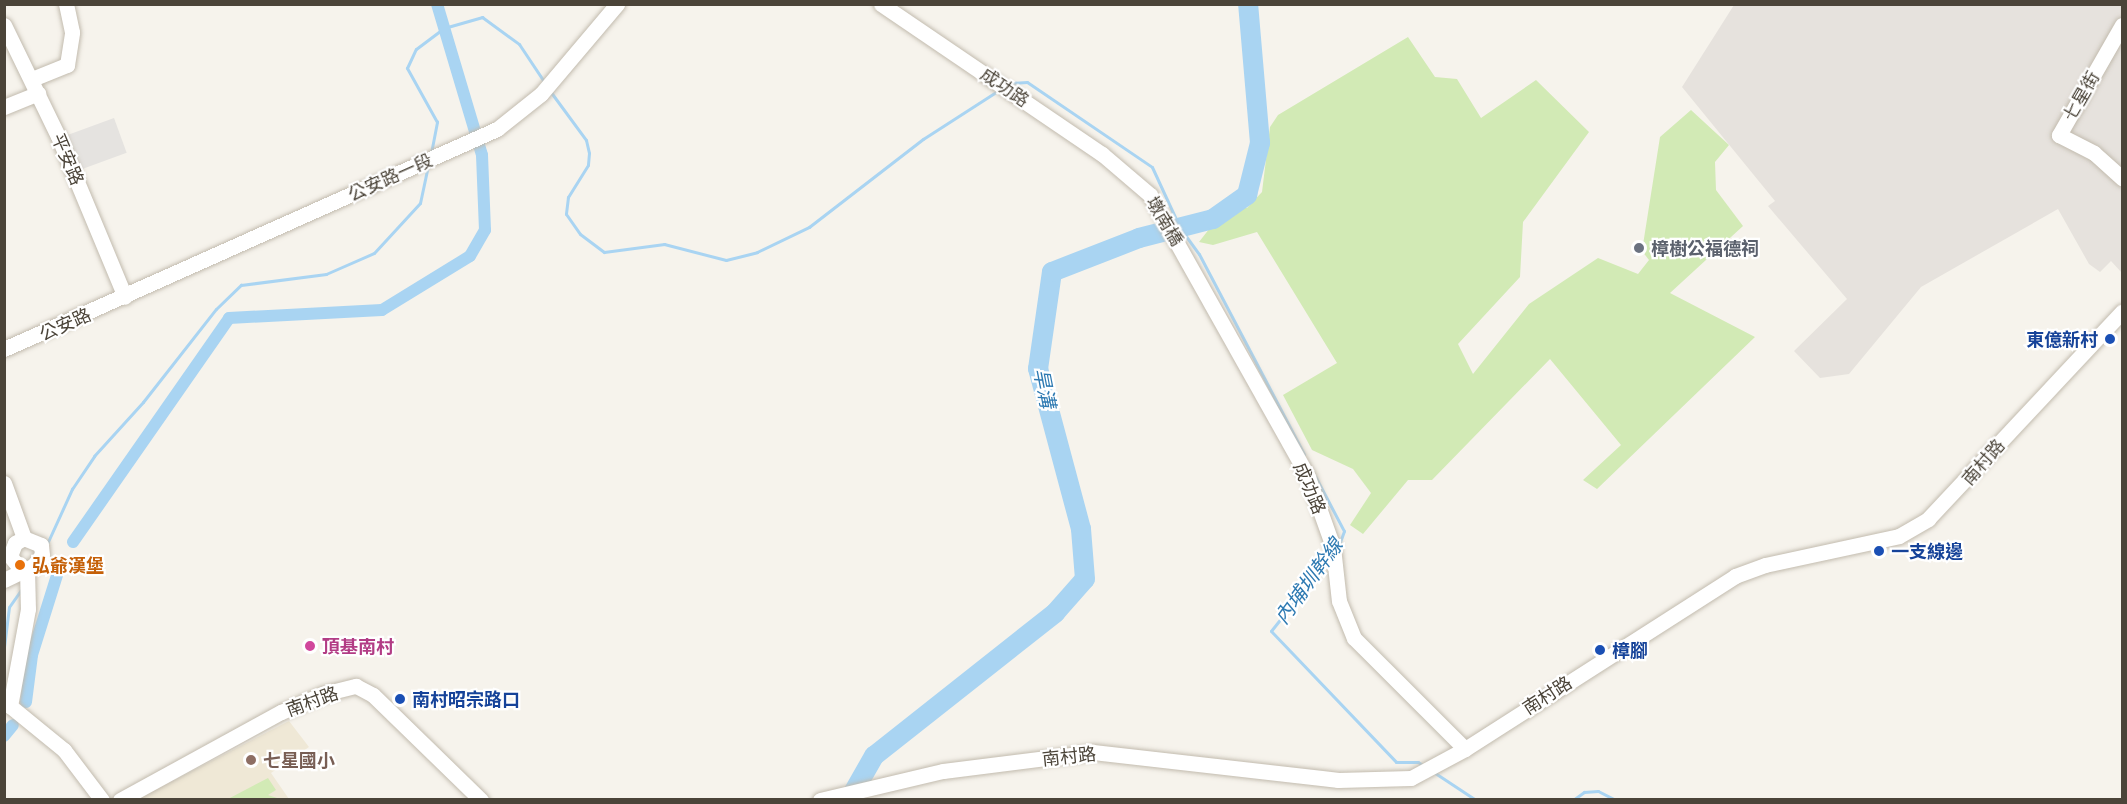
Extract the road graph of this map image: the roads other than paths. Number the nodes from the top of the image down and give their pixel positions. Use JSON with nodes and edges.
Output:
{"nodes":[{"id":1,"x":66,"y":4,"type":"edge"},
{"id":2,"x":617,"y":4,"type":"edge"},
{"id":3,"x":881,"y":4,"type":"edge"},
{"id":4,"x":4,"y":25,"type":"edge"},
{"id":5,"x":2122,"y":25,"type":"edge"},
{"id":6,"x":35,"y":86,"type":"junction"},
{"id":7,"x":4,"y":107,"type":"edge"},
{"id":8,"x":1127,"y":173,"type":"joint"},
{"id":9,"x":2122,"y":178,"type":"edge"},
{"id":10,"x":1196,"y":274,"type":"joint"},
{"id":11,"x":125,"y":297,"type":"junction"},
{"id":12,"x":2122,"y":312,"type":"edge"},
{"id":13,"x":4,"y":349,"type":"edge"},
{"id":14,"x":4,"y":483,"type":"edge"},
{"id":15,"x":24,"y":538,"type":"junction"},
{"id":16,"x":27,"y":569,"type":"junction"},
{"id":17,"x":4,"y":580,"type":"edge"},
{"id":18,"x":1465,"y":749,"type":"junction"},
{"id":19,"x":823,"y":799,"type":"edge"},
{"id":20,"x":102,"y":800,"type":"edge"},
{"id":21,"x":120,"y":800,"type":"edge"},
{"id":22,"x":481,"y":800,"type":"edge"}],
"edges":[{"from":1,"to":6,"type":"street"},
{"from":2,"to":11,"type":"street","name":"公安路一段"},
{"from":3,"to":8,"type":"street","name":"成功路"},
{"from":4,"to":6,"type":"street","name":"平安路"},
{"from":5,"to":9,"type":"street","name":"七星街"},
{"from":6,"to":7,"type":"street"},
{"from":6,"to":11,"type":"street","name":"平安路"},
{"from":8,"to":10,"type":"street","name":"墩南橋"},
{"from":10,"to":18,"type":"street","name":"成功路"},
{"from":11,"to":13,"type":"street","name":"公安路"},
{"from":12,"to":18,"type":"street","name":"南村路"},
{"from":14,"to":15,"type":"street"},
{"from":15,"to":16,"type":"street"},
{"from":15,"to":16,"type":"street"},
{"from":16,"to":17,"type":"street"},
{"from":16,"to":20,"type":"street"},
{"from":18,"to":19,"type":"street","name":"南村路"},
{"from":21,"to":22,"type":"street","name":"南村路"}]}
